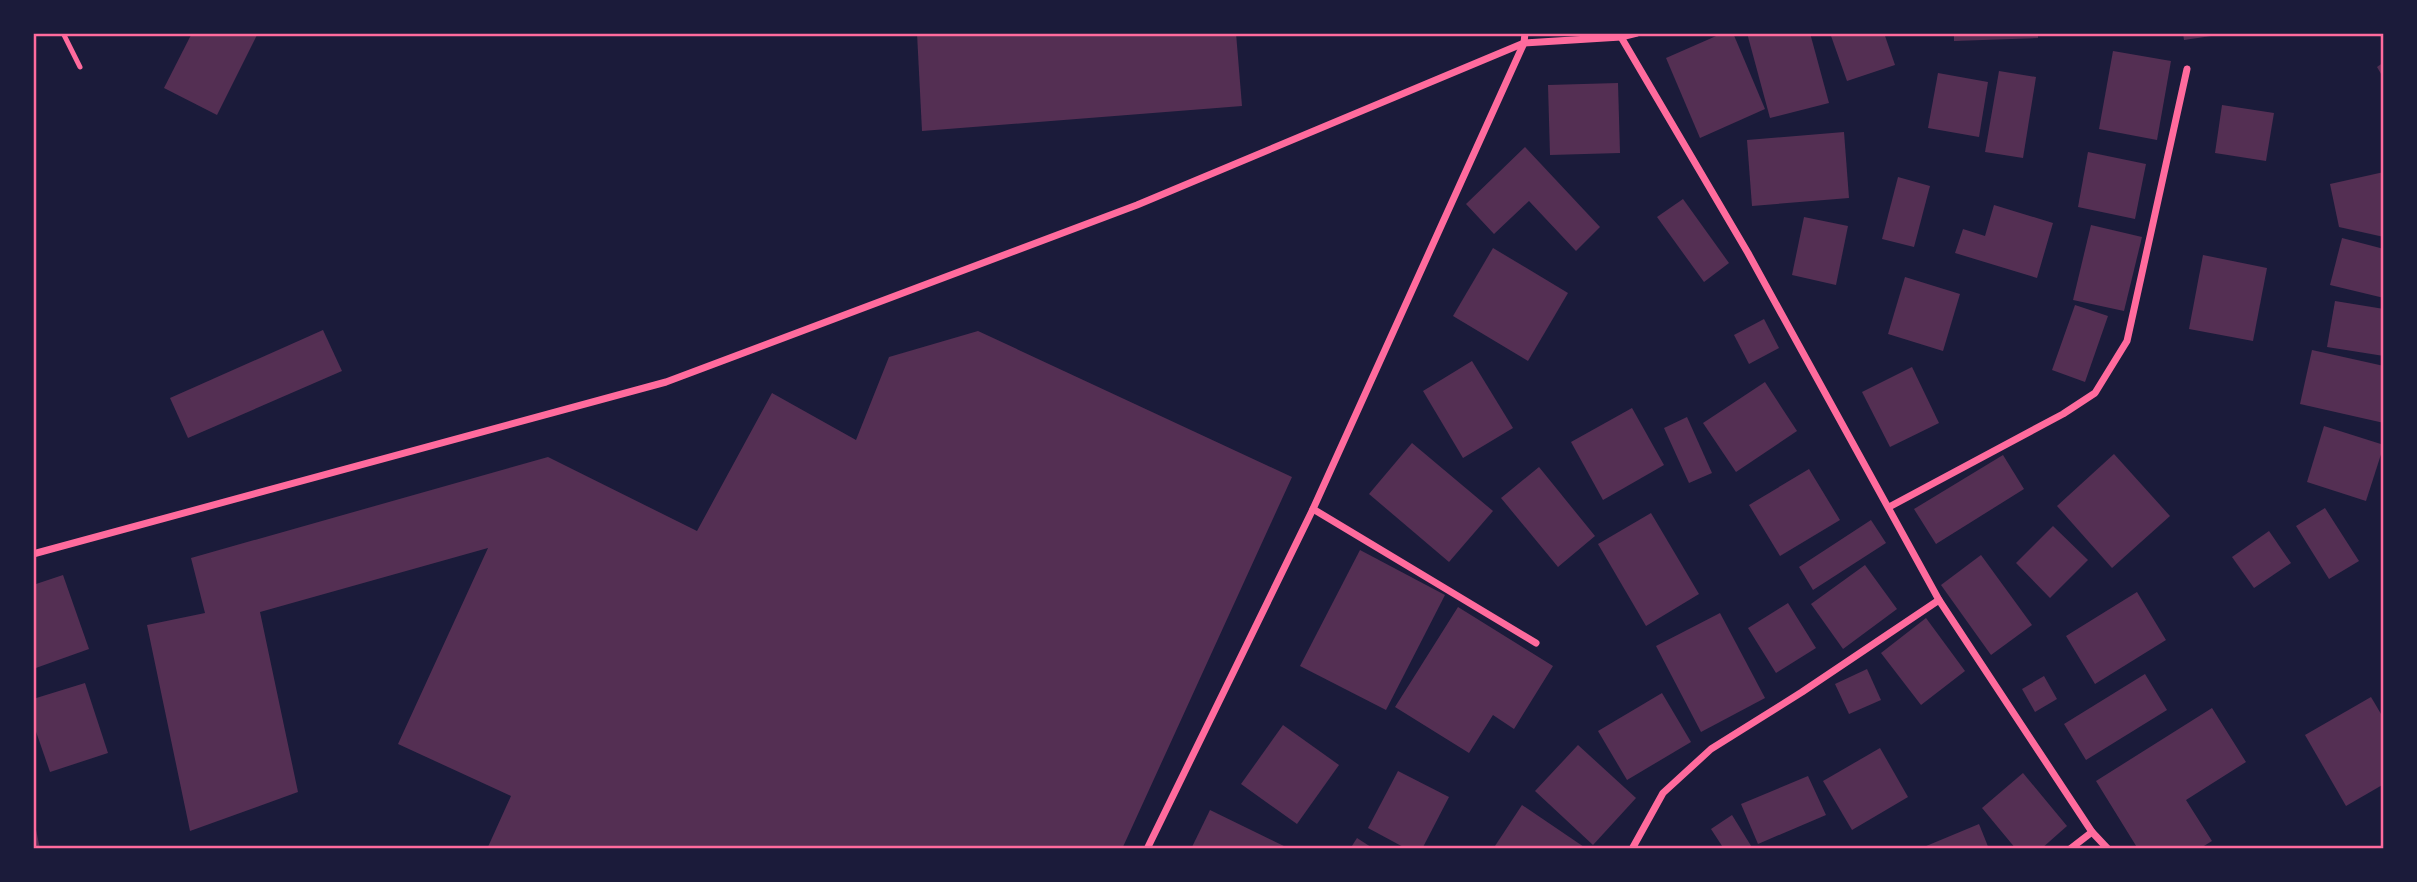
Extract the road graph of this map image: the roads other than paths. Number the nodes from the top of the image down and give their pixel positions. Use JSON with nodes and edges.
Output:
{"nodes":[{"id":1,"x":63,"y":33,"type":"edge"},
{"id":2,"x":1525,"y":33,"type":"edge"},
{"id":3,"x":1637,"y":33,"type":"edge"},
{"id":4,"x":1620,"y":37,"type":"junction"},
{"id":5,"x":1524,"y":43,"type":"junction"},
{"id":6,"x":80,"y":67,"type":"dead end"},
{"id":7,"x":2187,"y":69,"type":"dead end"},
{"id":8,"x":1889,"y":507,"type":"junction"},
{"id":9,"x":1313,"y":509,"type":"junction"},
{"id":10,"x":33,"y":554,"type":"edge"},
{"id":11,"x":1939,"y":600,"type":"junction"},
{"id":12,"x":1536,"y":643,"type":"dead end"},
{"id":13,"x":2092,"y":832,"type":"junction"},
{"id":14,"x":1147,"y":849,"type":"edge"},
{"id":15,"x":1632,"y":849,"type":"edge"},
{"id":16,"x":2070,"y":849,"type":"edge"},
{"id":17,"x":2108,"y":849,"type":"edge"}],
"edges":[{"from":1,"to":6,"type":"lane"},
{"from":2,"to":5,"type":"street"},
{"from":3,"to":4,"type":"street"},
{"from":4,"to":5,"type":"street"},
{"from":4,"to":8,"type":"street"},
{"from":5,"to":9,"type":"street"},
{"from":5,"to":10,"type":"street"},
{"from":7,"to":8,"type":"street"},
{"from":8,"to":11,"type":"street"},
{"from":9,"to":12,"type":"street"},
{"from":9,"to":14,"type":"street"},
{"from":11,"to":13,"type":"street"},
{"from":11,"to":15,"type":"street"},
{"from":13,"to":16,"type":"street"},
{"from":13,"to":17,"type":"street"}]}
